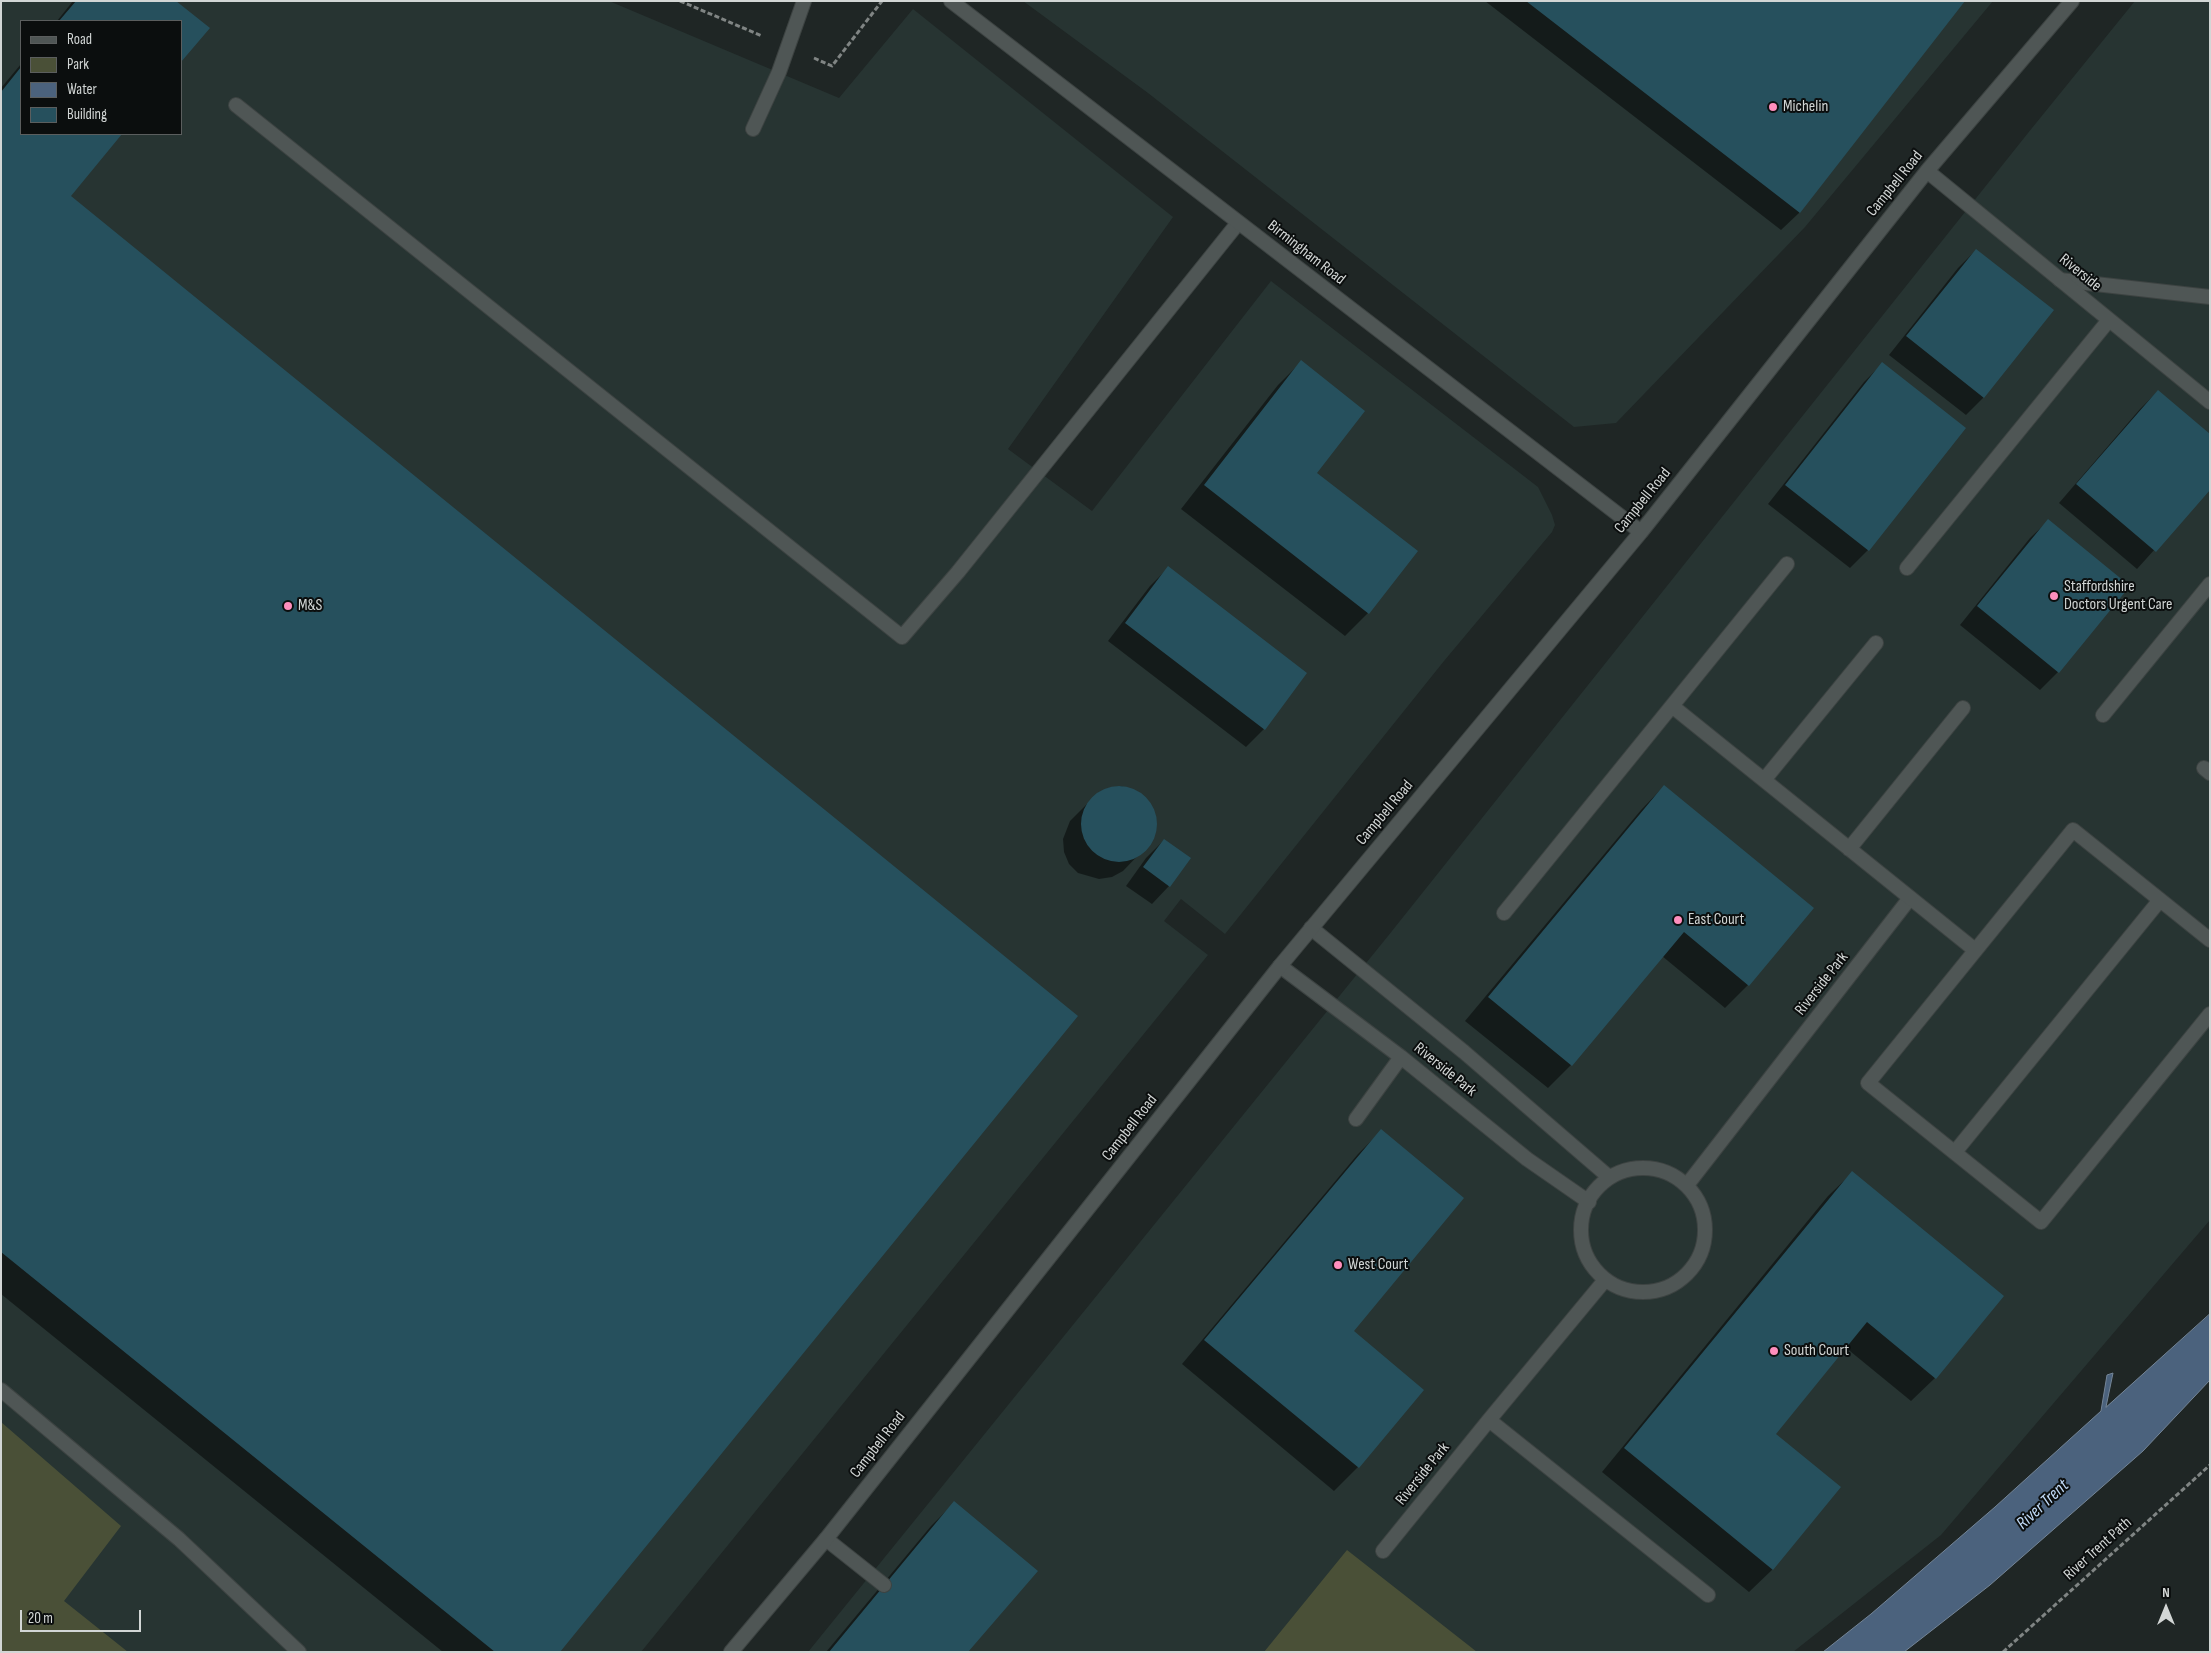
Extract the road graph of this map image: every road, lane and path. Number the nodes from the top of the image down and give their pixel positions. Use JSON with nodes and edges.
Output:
{"nodes":[{"id":1,"x":804,"y":1,"type":"edge"},
{"id":2,"x":951,"y":1,"type":"edge"},
{"id":3,"x":2072,"y":1,"type":"edge"},
{"id":4,"x":236,"y":105,"type":"dead end"},
{"id":5,"x":753,"y":129,"type":"dead end"},
{"id":6,"x":1927,"y":171,"type":"junction"},
{"id":7,"x":1238,"y":223,"type":"junction"},
{"id":8,"x":2060,"y":280,"type":"junction"},
{"id":9,"x":2210,"y":297,"type":"edge"},
{"id":10,"x":2109,"y":320,"type":"junction"},
{"id":11,"x":2210,"y":402,"type":"edge"},
{"id":12,"x":1641,"y":532,"type":"junction"},
{"id":13,"x":1787,"y":564,"type":"dead end"},
{"id":14,"x":1907,"y":568,"type":"dead end"},
{"id":15,"x":2210,"y":584,"type":"edge"},
{"id":16,"x":1876,"y":643,"type":"dead end"},
{"id":17,"x":1672,"y":706,"type":"junction"},
{"id":18,"x":1963,"y":708,"type":"dead end"},
{"id":19,"x":2103,"y":715,"type":"dead end"},
{"id":20,"x":1764,"y":780,"type":"junction"},
{"id":21,"x":1849,"y":849,"type":"junction"},
{"id":22,"x":1910,"y":898,"type":"junction"},
{"id":23,"x":2160,"y":900,"type":"junction"},
{"id":24,"x":1504,"y":912,"type":"dead end"},
{"id":25,"x":1311,"y":928,"type":"junction"},
{"id":26,"x":2210,"y":940,"type":"edge"},
{"id":27,"x":1975,"y":950,"type":"junction"},
{"id":28,"x":1280,"y":966,"type":"junction"},
{"id":29,"x":2210,"y":1014,"type":"edge"},
{"id":30,"x":1401,"y":1057,"type":"junction"},
{"id":31,"x":1356,"y":1119,"type":"dead end"},
{"id":32,"x":1955,"y":1152,"type":"junction"},
{"id":33,"x":1609,"y":1178,"type":"junction"},
{"id":34,"x":1687,"y":1185,"type":"junction"},
{"id":35,"x":1589,"y":1202,"type":"junction"},
{"id":36,"x":1605,"y":1280,"type":"junction"},
{"id":37,"x":1,"y":1390,"type":"edge"},
{"id":38,"x":1488,"y":1420,"type":"junction"},
{"id":39,"x":2210,"y":1464,"type":"edge"},
{"id":40,"x":826,"y":1539,"type":"junction"},
{"id":41,"x":1384,"y":1551,"type":"dead end"},
{"id":42,"x":884,"y":1585,"type":"dead end"},
{"id":43,"x":1708,"y":1596,"type":"dead end"},
{"id":44,"x":299,"y":1652,"type":"edge"},
{"id":45,"x":731,"y":1652,"type":"edge"},
{"id":46,"x":2003,"y":1652,"type":"edge"}],
"edges":[{"from":1,"to":5,"type":"street"},
{"from":2,"to":7,"type":"street","name":"Birmingham Road"},
{"from":3,"to":6,"type":"street","name":"Campbell Road"},
{"from":4,"to":7,"type":"street"},
{"from":6,"to":8,"type":"street","name":"Riverside"},
{"from":6,"to":12,"type":"street","name":"Campbell Road"},
{"from":7,"to":12,"type":"street","name":"Birmingham Road"},
{"from":8,"to":9,"type":"street"},
{"from":8,"to":10,"type":"street","name":"Riverside"},
{"from":10,"to":11,"type":"street","name":"Riverside"},
{"from":10,"to":14,"type":"street"},
{"from":12,"to":25,"type":"street","name":"Campbell Road"},
{"from":13,"to":17,"type":"street"},
{"from":15,"to":19,"type":"street"},
{"from":16,"to":20,"type":"street"},
{"from":17,"to":20,"type":"street"},
{"from":17,"to":24,"type":"street"},
{"from":18,"to":21,"type":"street"},
{"from":20,"to":21,"type":"street"},
{"from":21,"to":22,"type":"street"},
{"from":22,"to":27,"type":"street"},
{"from":22,"to":34,"type":"street","name":"Riverside Park"},
{"from":23,"to":26,"type":"street"},
{"from":23,"to":27,"type":"street"},
{"from":23,"to":32,"type":"street"},
{"from":25,"to":28,"type":"street","name":"Campbell Road"},
{"from":25,"to":33,"type":"street","name":"Riverside Park"},
{"from":27,"to":32,"type":"street"},
{"from":28,"to":30,"type":"street","name":"Riverside Park"},
{"from":28,"to":40,"type":"street","name":"Campbell Road"},
{"from":29,"to":32,"type":"street"},
{"from":30,"to":31,"type":"street"},
{"from":30,"to":35,"type":"street","name":"Riverside Park"},
{"from":33,"to":34,"type":"street"},
{"from":33,"to":35,"type":"street"},
{"from":34,"to":36,"type":"street"},
{"from":35,"to":36,"type":"street"},
{"from":36,"to":38,"type":"street","name":"Riverside Park"},
{"from":37,"to":44,"type":"street"},
{"from":38,"to":41,"type":"street","name":"Riverside Park"},
{"from":38,"to":43,"type":"street"},
{"from":39,"to":46,"type":"path","name":"River Trent Path"},
{"from":40,"to":42,"type":"street"},
{"from":40,"to":45,"type":"street","name":"Campbell Road"}]}
